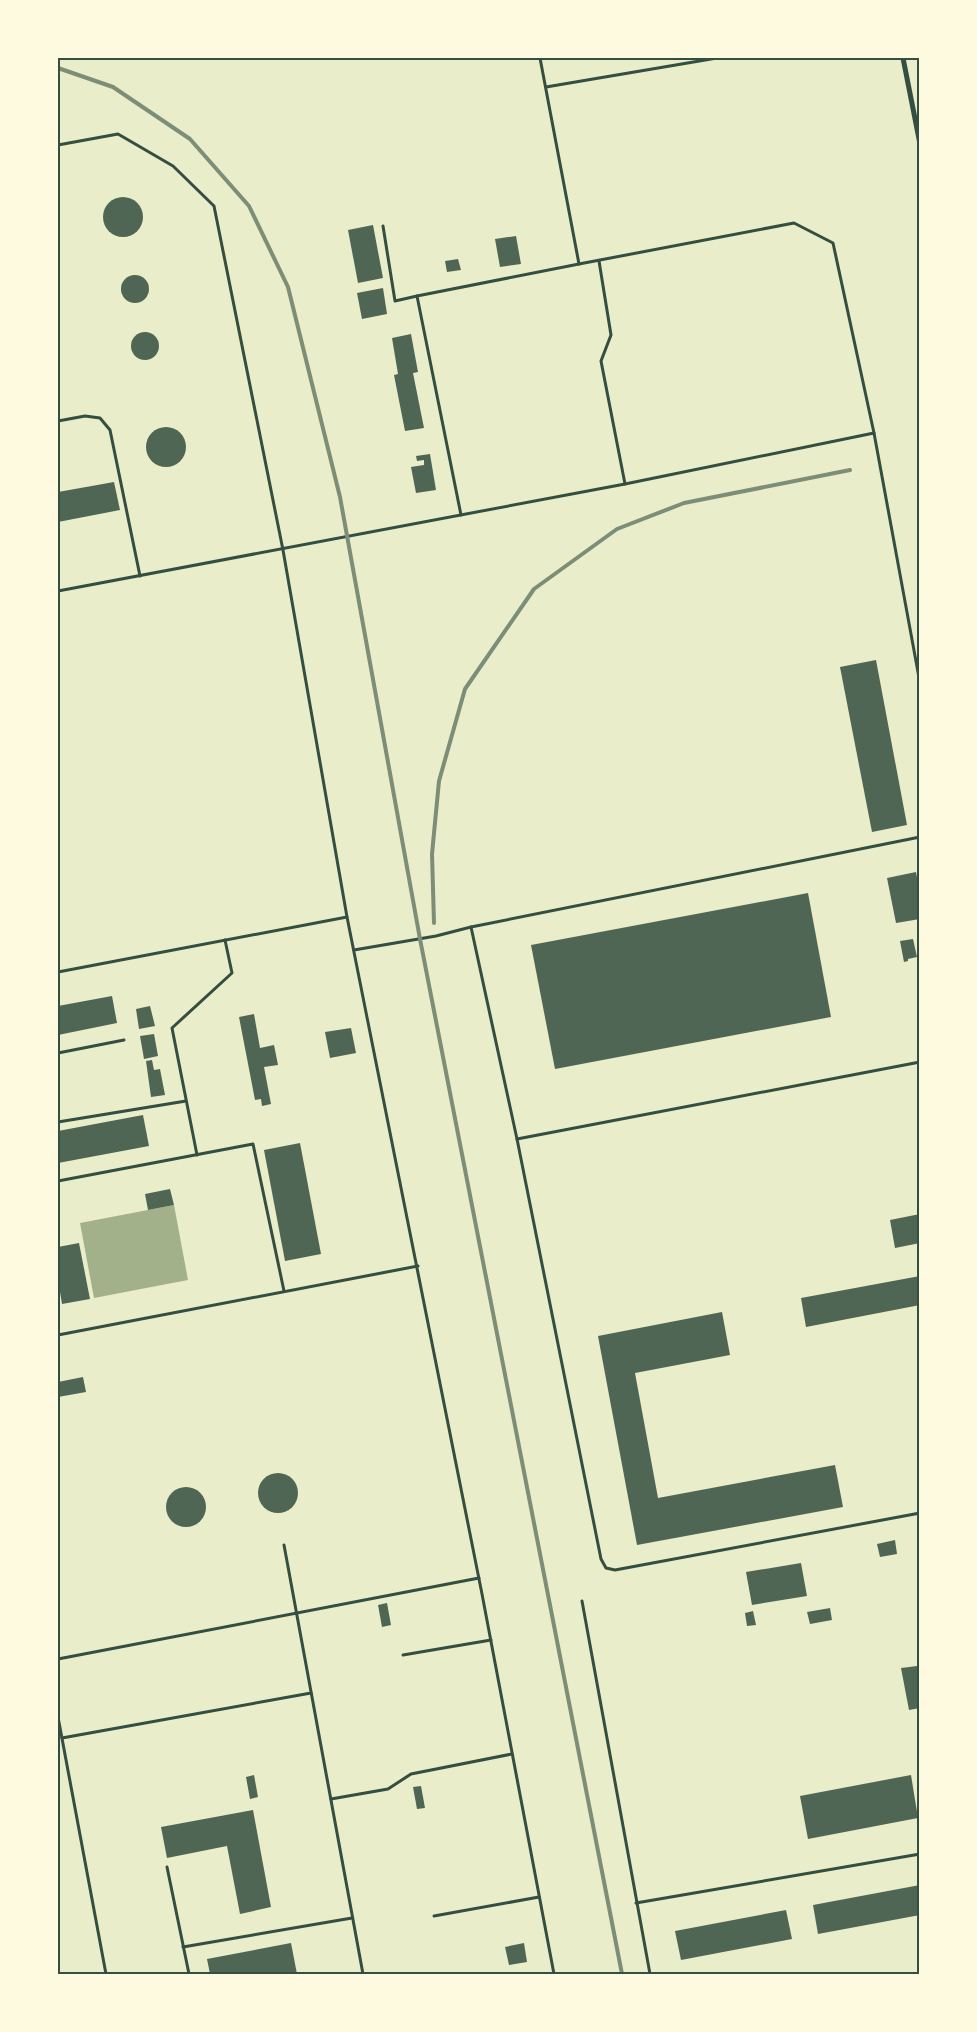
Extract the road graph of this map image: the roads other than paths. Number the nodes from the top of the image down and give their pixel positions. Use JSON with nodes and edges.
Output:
{"nodes":[{"id":1,"x":540,"y":58,"type":"edge"},
{"id":2,"x":717,"y":58,"type":"edge"},
{"id":3,"x":903,"y":58,"type":"edge"},
{"id":4,"x":546,"y":86,"type":"junction"},
{"id":5,"x":920,"y":144,"type":"edge"},
{"id":6,"x":58,"y":145,"type":"edge"},
{"id":7,"x":383,"y":226,"type":"dead end"},
{"id":8,"x":599,"y":261,"type":"junction"},
{"id":9,"x":579,"y":264,"type":"junction"},
{"id":10,"x":417,"y":296,"type":"junction"},
{"id":11,"x":58,"y":421,"type":"edge"},
{"id":12,"x":874,"y":433,"type":"junction"},
{"id":13,"x":625,"y":484,"type":"junction"},
{"id":14,"x":461,"y":515,"type":"junction"},
{"id":15,"x":283,"y":550,"type":"junction"},
{"id":16,"x":140,"y":576,"type":"junction"},
{"id":17,"x":58,"y":591,"type":"edge"},
{"id":18,"x":920,"y":683,"type":"edge"},
{"id":19,"x":920,"y":837,"type":"edge"},
{"id":20,"x":347,"y":917,"type":"junction"},
{"id":21,"x":472,"y":927,"type":"junction"},
{"id":22,"x":225,"y":940,"type":"junction"},
{"id":23,"x":354,"y":950,"type":"junction"},
{"id":24,"x":58,"y":972,"type":"edge"},
{"id":25,"x":124,"y":1040,"type":"dead end"},
{"id":26,"x":58,"y":1053,"type":"edge"},
{"id":27,"x":920,"y":1062,"type":"edge"},
{"id":28,"x":186,"y":1101,"type":"junction"},
{"id":29,"x":58,"y":1122,"type":"edge"},
{"id":30,"x":517,"y":1140,"type":"junction"},
{"id":31,"x":197,"y":1155,"type":"junction"},
{"id":32,"x":58,"y":1181,"type":"edge"},
{"id":33,"x":418,"y":1266,"type":"junction"},
{"id":34,"x":284,"y":1291,"type":"junction"},
{"id":35,"x":58,"y":1335,"type":"edge"},
{"id":36,"x":920,"y":1513,"type":"edge"},
{"id":37,"x":284,"y":1545,"type":"dead end"},
{"id":38,"x":479,"y":1578,"type":"junction"},
{"id":39,"x":582,"y":1601,"type":"dead end"},
{"id":40,"x":296,"y":1613,"type":"junction"},
{"id":41,"x":491,"y":1640,"type":"junction"},
{"id":42,"x":403,"y":1655,"type":"dead end"},
{"id":43,"x":58,"y":1659,"type":"edge"},
{"id":44,"x":312,"y":1693,"type":"junction"},
{"id":45,"x":58,"y":1716,"type":"edge"},
{"id":46,"x":62,"y":1738,"type":"junction"},
{"id":47,"x":512,"y":1754,"type":"junction"},
{"id":48,"x":331,"y":1799,"type":"junction"},
{"id":49,"x":920,"y":1854,"type":"edge"},
{"id":50,"x":167,"y":1867,"type":"dead end"},
{"id":51,"x":539,"y":1898,"type":"junction"},
{"id":52,"x":636,"y":1903,"type":"junction"},
{"id":53,"x":434,"y":1916,"type":"dead end"},
{"id":54,"x":352,"y":1918,"type":"junction"},
{"id":55,"x":184,"y":1947,"type":"junction"},
{"id":56,"x":106,"y":1974,"type":"edge"},
{"id":57,"x":189,"y":1974,"type":"edge"},
{"id":58,"x":363,"y":1974,"type":"edge"},
{"id":59,"x":554,"y":1974,"type":"edge"},
{"id":60,"x":650,"y":1974,"type":"edge"}],
"edges":[{"from":1,"to":4,"type":"lane"},
{"from":2,"to":4,"type":"lane"},
{"from":3,"to":5,"type":"street"},
{"from":4,"to":9,"type":"lane"},
{"from":6,"to":15,"type":"lane"},
{"from":7,"to":10,"type":"lane"},
{"from":8,"to":9,"type":"lane"},
{"from":8,"to":12,"type":"lane"},
{"from":8,"to":13,"type":"lane"},
{"from":9,"to":10,"type":"lane"},
{"from":10,"to":14,"type":"lane"},
{"from":11,"to":16,"type":"lane"},
{"from":12,"to":13,"type":"lane"},
{"from":12,"to":18,"type":"lane"},
{"from":13,"to":14,"type":"lane"},
{"from":14,"to":15,"type":"lane"},
{"from":15,"to":16,"type":"lane"},
{"from":15,"to":20,"type":"lane"},
{"from":16,"to":17,"type":"lane"},
{"from":19,"to":21,"type":"lane"},
{"from":20,"to":22,"type":"lane"},
{"from":20,"to":23,"type":"lane"},
{"from":21,"to":23,"type":"lane"},
{"from":21,"to":30,"type":"lane"},
{"from":22,"to":24,"type":"lane"},
{"from":22,"to":28,"type":"lane"},
{"from":23,"to":33,"type":"lane"},
{"from":25,"to":26,"type":"lane"},
{"from":27,"to":30,"type":"lane"},
{"from":28,"to":29,"type":"lane"},
{"from":28,"to":31,"type":"lane"},
{"from":30,"to":36,"type":"lane"},
{"from":31,"to":32,"type":"lane"},
{"from":31,"to":34,"type":"lane"},
{"from":33,"to":34,"type":"lane"},
{"from":33,"to":38,"type":"lane"},
{"from":34,"to":35,"type":"lane"},
{"from":37,"to":40,"type":"lane"},
{"from":38,"to":40,"type":"lane"},
{"from":38,"to":41,"type":"lane"},
{"from":39,"to":52,"type":"lane"},
{"from":40,"to":43,"type":"lane"},
{"from":40,"to":44,"type":"lane"},
{"from":41,"to":42,"type":"lane"},
{"from":41,"to":47,"type":"lane"},
{"from":44,"to":46,"type":"lane"},
{"from":44,"to":48,"type":"lane"},
{"from":45,"to":46,"type":"lane"},
{"from":46,"to":56,"type":"lane"},
{"from":47,"to":48,"type":"lane"},
{"from":47,"to":51,"type":"lane"},
{"from":48,"to":54,"type":"lane"},
{"from":49,"to":52,"type":"lane"},
{"from":50,"to":55,"type":"lane"},
{"from":51,"to":53,"type":"lane"},
{"from":51,"to":59,"type":"lane"},
{"from":52,"to":60,"type":"lane"},
{"from":54,"to":55,"type":"lane"},
{"from":54,"to":58,"type":"lane"},
{"from":55,"to":57,"type":"lane"}]}
